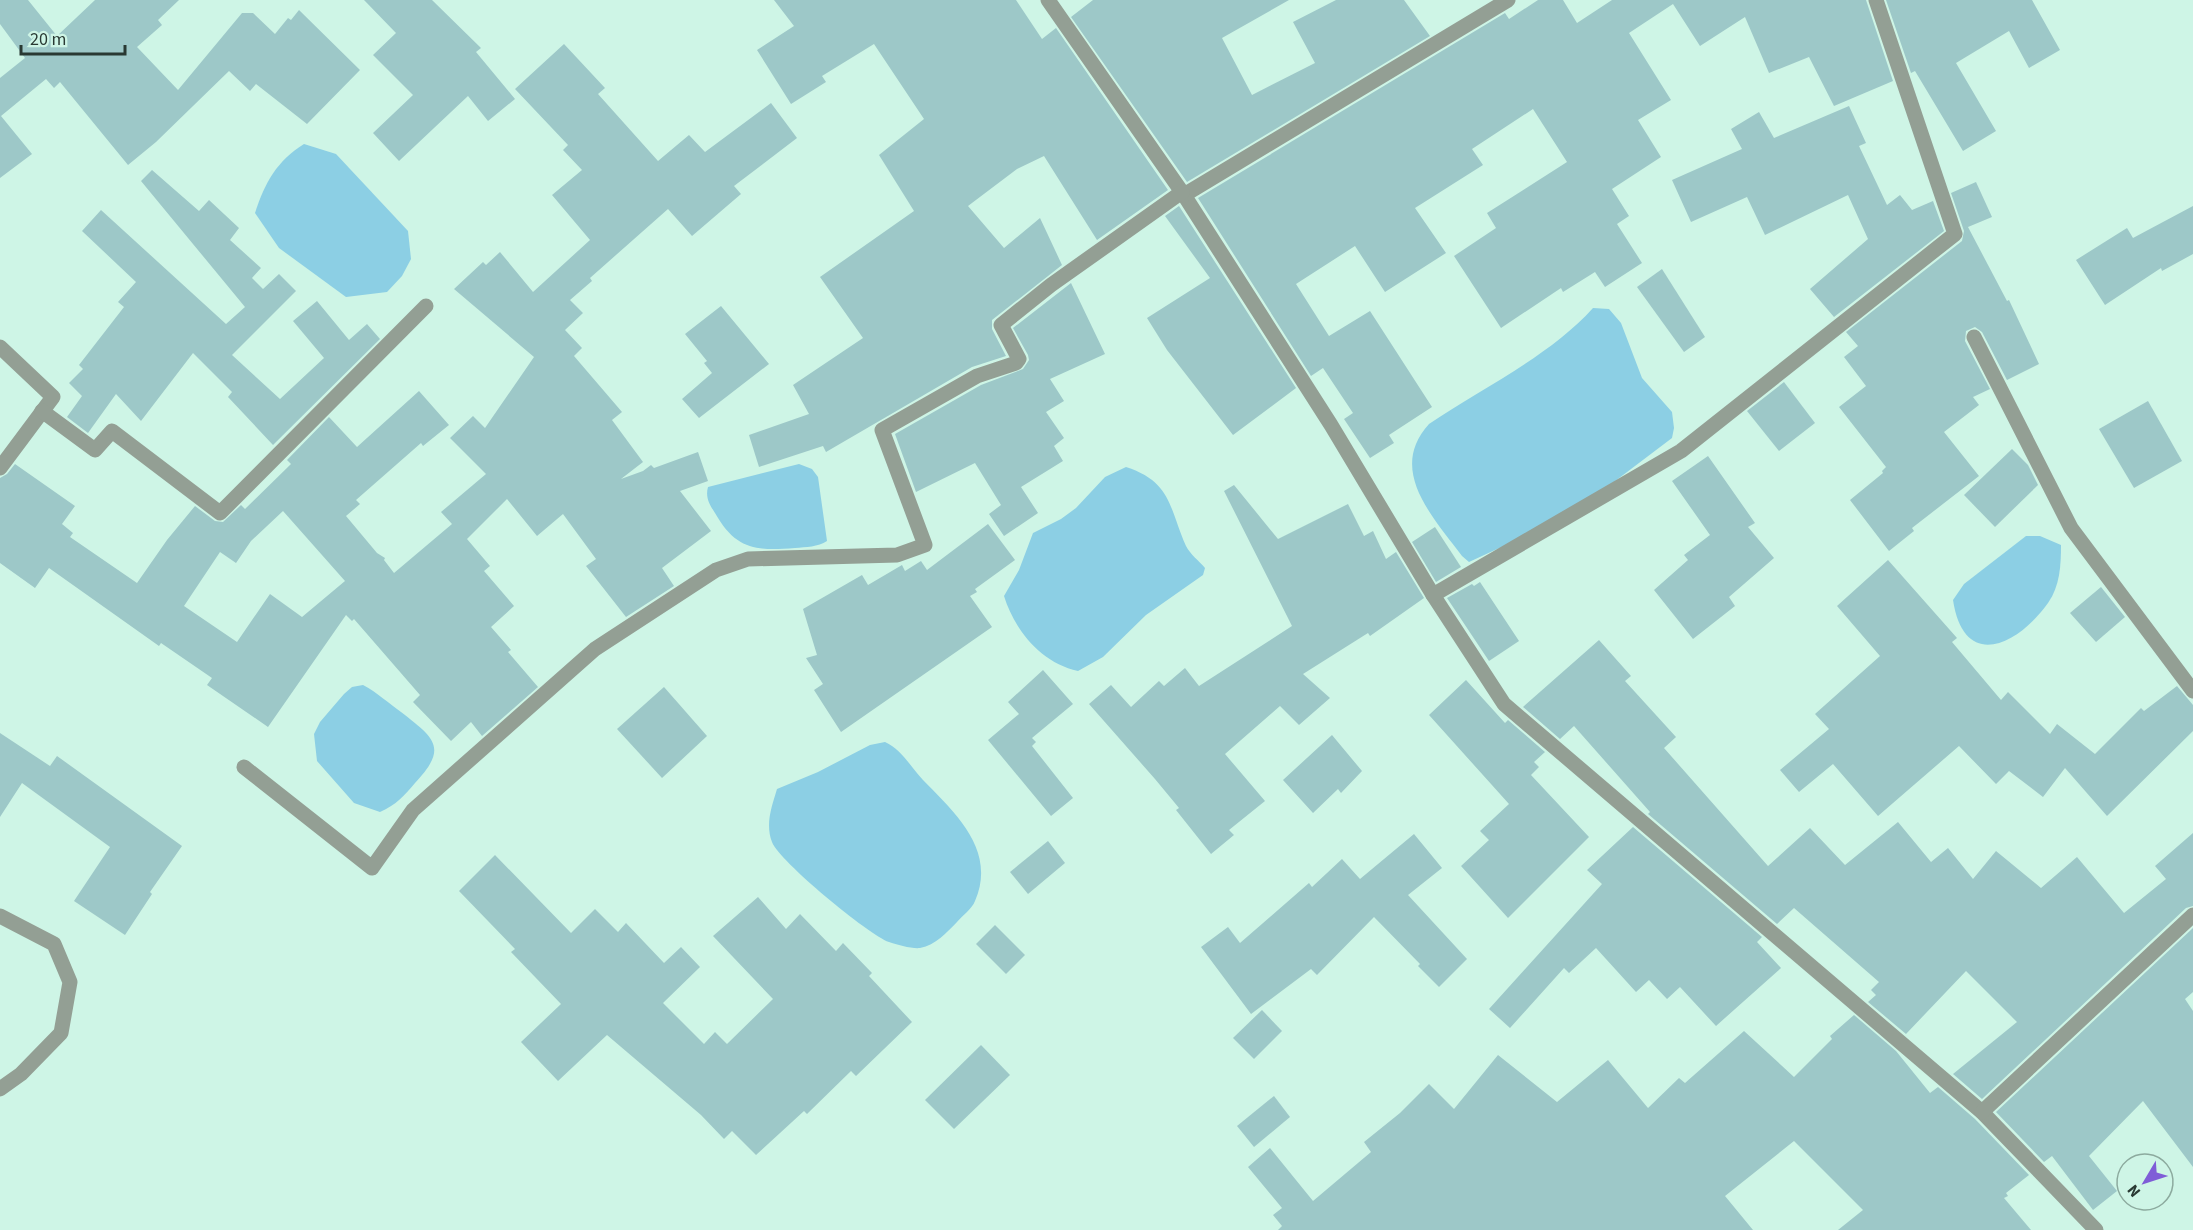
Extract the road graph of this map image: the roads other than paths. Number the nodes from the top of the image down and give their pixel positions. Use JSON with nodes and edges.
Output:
{"nodes":[{"id":1,"x":1048,"y":0,"type":"edge"},
{"id":2,"x":1508,"y":0,"type":"edge"},
{"id":3,"x":1876,"y":0,"type":"edge"},
{"id":4,"x":1183,"y":194,"type":"junction"},
{"id":5,"x":426,"y":306,"type":"dead end"},
{"id":6,"x":1974,"y":337,"type":"dead end"},
{"id":7,"x":0,"y":347,"type":"edge"},
{"id":8,"x":42,"y":411,"type":"junction"},
{"id":9,"x":0,"y":468,"type":"edge"},
{"id":10,"x":1433,"y":595,"type":"junction"},
{"id":11,"x":2193,"y":691,"type":"edge"},
{"id":12,"x":244,"y":767,"type":"dead end"},
{"id":13,"x":2193,"y":915,"type":"edge"},
{"id":14,"x":0,"y":916,"type":"edge"},
{"id":15,"x":0,"y":1089,"type":"edge"},
{"id":16,"x":1982,"y":1112,"type":"junction"},
{"id":17,"x":2096,"y":1230,"type":"edge"}],
"edges":[{"from":1,"to":4,"type":"street"},
{"from":2,"to":4,"type":"street"},
{"from":3,"to":10,"type":"street"},
{"from":4,"to":10,"type":"street"},
{"from":4,"to":12,"type":"street"},
{"from":5,"to":8,"type":"street"},
{"from":6,"to":11,"type":"street"},
{"from":7,"to":8,"type":"street"},
{"from":8,"to":9,"type":"street"},
{"from":10,"to":16,"type":"street"},
{"from":13,"to":16,"type":"street"},
{"from":14,"to":15,"type":"street"},
{"from":16,"to":17,"type":"street"}]}
